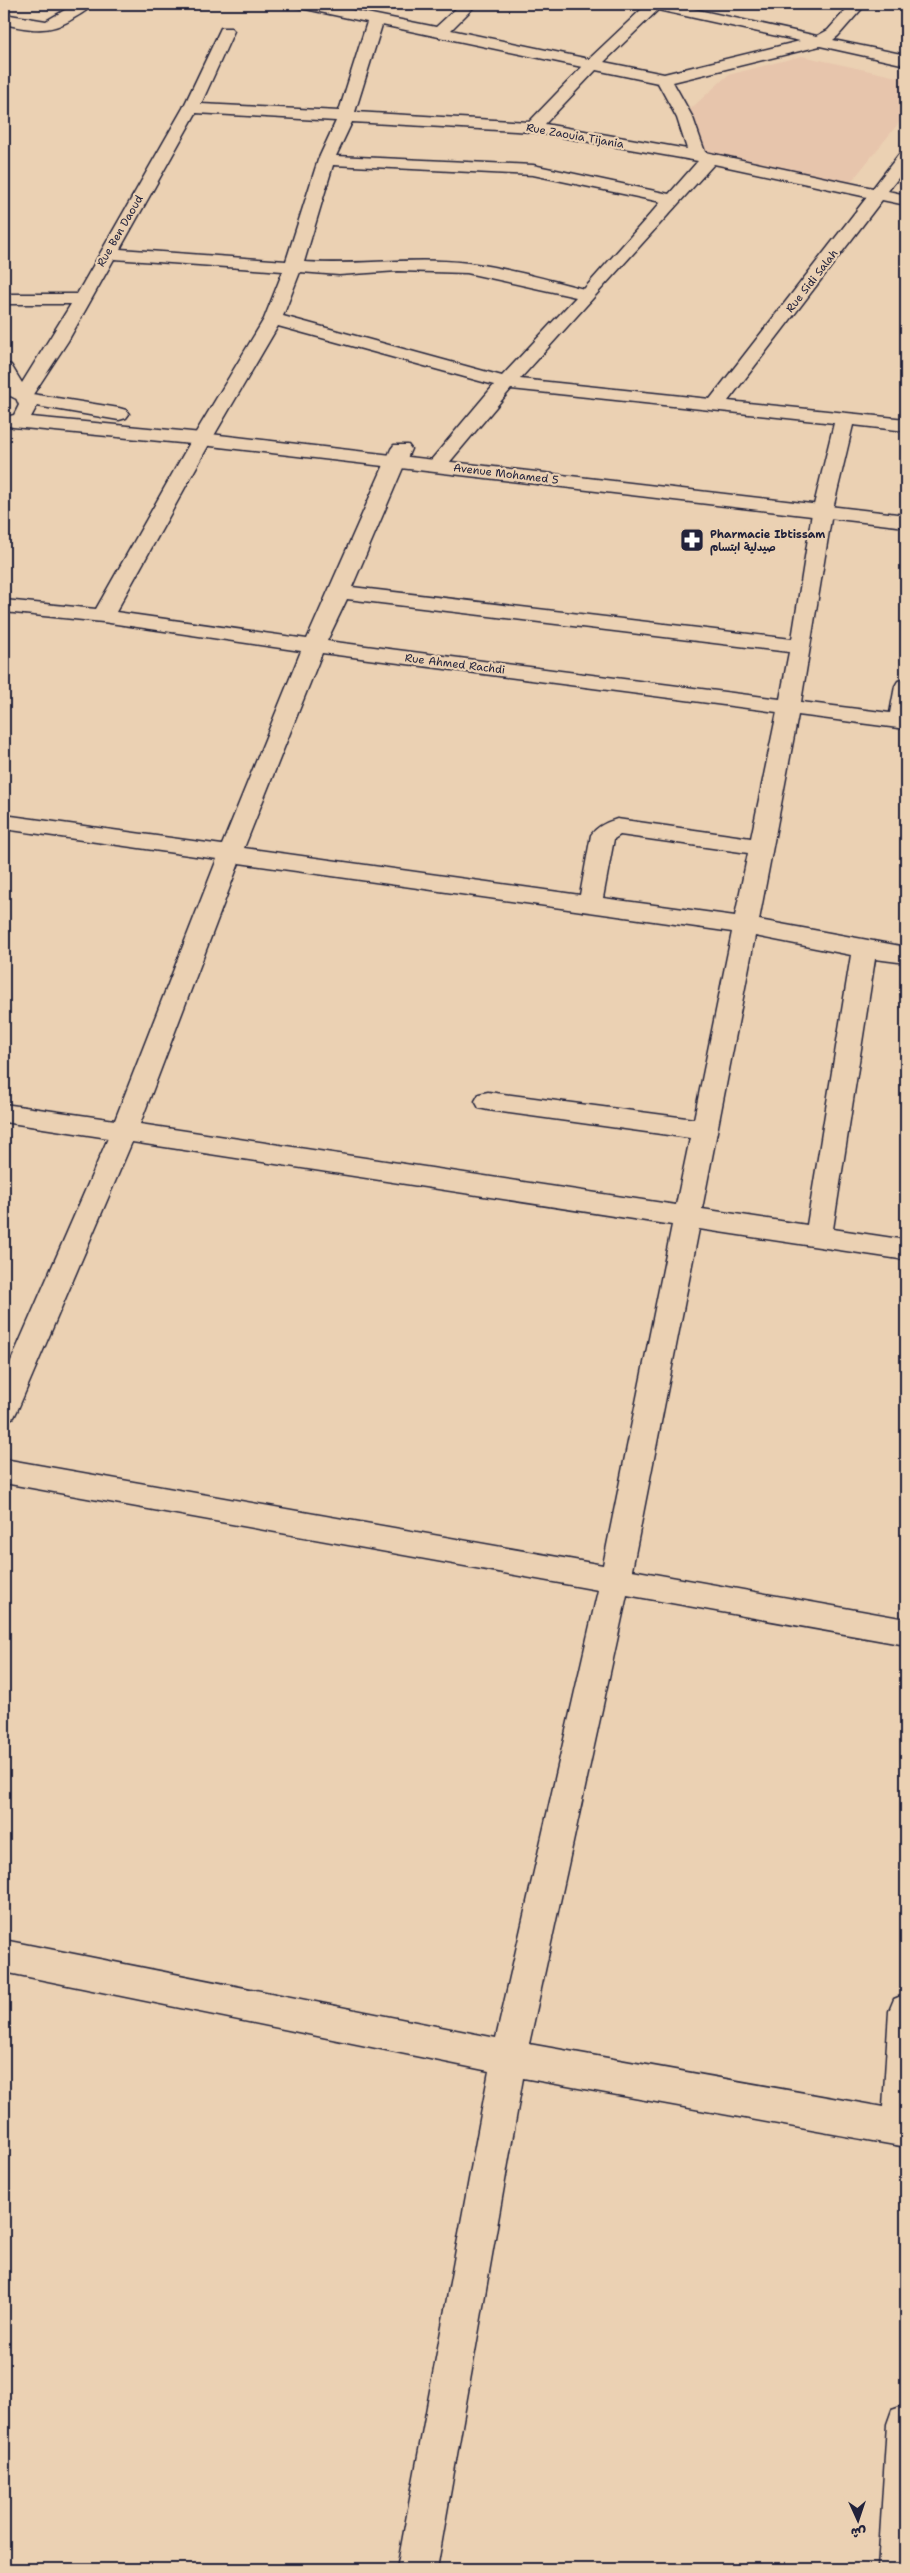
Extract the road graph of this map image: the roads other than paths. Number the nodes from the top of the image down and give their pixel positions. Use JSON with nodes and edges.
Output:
{"nodes":[{"id":1,"x":85,"y":4,"type":"edge"},
{"id":2,"x":301,"y":4,"type":"edge"},
{"id":3,"x":470,"y":4,"type":"edge"},
{"id":4,"x":654,"y":4,"type":"edge"},
{"id":5,"x":859,"y":4,"type":"edge"},
{"id":6,"x":4,"y":19,"type":"edge"},
{"id":7,"x":376,"y":19,"type":"junction"},
{"id":8,"x":226,"y":31,"type":"dead end"},
{"id":9,"x":441,"y":32,"type":"junction"},
{"id":10,"x":817,"y":42,"type":"junction"},
{"id":11,"x":906,"y":60,"type":"edge"},
{"id":12,"x":593,"y":64,"type":"junction"},
{"id":13,"x":664,"y":79,"type":"junction"},
{"id":14,"x":191,"y":108,"type":"junction"},
{"id":15,"x":346,"y":116,"type":"junction"},
{"id":16,"x":533,"y":127,"type":"junction"},
{"id":17,"x":704,"y":157,"type":"junction"},
{"id":18,"x":906,"y":157,"type":"edge"},
{"id":19,"x":326,"y":160,"type":"junction"},
{"id":20,"x":879,"y":194,"type":"junction"},
{"id":21,"x":671,"y":199,"type":"junction"},
{"id":22,"x":906,"y":200,"type":"edge"},
{"id":23,"x":107,"y":253,"type":"junction"},
{"id":24,"x":293,"y":268,"type":"junction"},
{"id":25,"x":588,"y":295,"type":"junction"},
{"id":26,"x":4,"y":299,"type":"edge"},
{"id":27,"x":82,"y":299,"type":"junction"},
{"id":28,"x":273,"y":319,"type":"junction"},
{"id":29,"x":4,"y":369,"type":"edge"},
{"id":30,"x":506,"y":382,"type":"junction"},
{"id":31,"x":18,"y":393,"type":"edge"},
{"id":32,"x":716,"y":404,"type":"junction"},
{"id":33,"x":845,"y":418,"type":"junction"},
{"id":34,"x":8,"y":423,"type":"edge"},
{"id":35,"x":906,"y":425,"type":"edge"},
{"id":36,"x":205,"y":433,"type":"junction"},
{"id":37,"x":398,"y":455,"type":"junction"},
{"id":38,"x":441,"y":460,"type":"junction"},
{"id":39,"x":823,"y":506,"type":"junction"},
{"id":40,"x":906,"y":508,"type":"edge"},
{"id":41,"x":906,"y":521,"type":"edge"},
{"id":42,"x":340,"y":592,"type":"junction"},
{"id":43,"x":4,"y":606,"type":"edge"},
{"id":44,"x":103,"y":616,"type":"junction"},
{"id":45,"x":314,"y":646,"type":"junction"},
{"id":46,"x":801,"y":647,"type":"junction"},
{"id":47,"x":906,"y":686,"type":"edge"},
{"id":48,"x":788,"y":706,"type":"junction"},
{"id":49,"x":903,"y":722,"type":"edge"},
{"id":50,"x":4,"y":822,"type":"edge"},
{"id":51,"x":761,"y":847,"type":"junction"},
{"id":52,"x":230,"y":855,"type":"junction"},
{"id":53,"x":590,"y":904,"type":"junction"},
{"id":54,"x":746,"y":926,"type":"junction"},
{"id":55,"x":864,"y":949,"type":"junction"},
{"id":56,"x":906,"y":955,"type":"edge"},
{"id":57,"x":488,"y":1101,"type":"dead end"},
{"id":58,"x":4,"y":1113,"type":"edge"},
{"id":59,"x":704,"y":1130,"type":"junction"},
{"id":60,"x":124,"y":1131,"type":"junction"},
{"id":61,"x":686,"y":1216,"type":"junction"},
{"id":62,"x":818,"y":1236,"type":"junction"},
{"id":63,"x":906,"y":1250,"type":"edge"},
{"id":64,"x":4,"y":1409,"type":"edge"},
{"id":65,"x":4,"y":1471,"type":"edge"},
{"id":66,"x":615,"y":1580,"type":"junction"},
{"id":67,"x":906,"y":1632,"type":"edge"},
{"id":68,"x":4,"y":1956,"type":"edge"},
{"id":69,"x":906,"y":2010,"type":"edge"},
{"id":70,"x":509,"y":2058,"type":"junction"},
{"id":71,"x":903,"y":2128,"type":"edge"},
{"id":72,"x":906,"y":2424,"type":"edge"},
{"id":73,"x":903,"y":2521,"type":"edge"},
{"id":74,"x":417,"y":2569,"type":"edge"},
{"id":75,"x":898,"y":2569,"type":"edge"}],
"edges":[{"from":1,"to":6,"type":"street"},
{"from":2,"to":7,"type":"street"},
{"from":3,"to":9,"type":"street"},
{"from":4,"to":10,"type":"street"},
{"from":4,"to":12,"type":"street"},
{"from":5,"to":10,"type":"street"},
{"from":7,"to":9,"type":"street"},
{"from":7,"to":15,"type":"street"},
{"from":8,"to":14,"type":"street","name":"Rue Ben Daoud"},
{"from":9,"to":12,"type":"street"},
{"from":10,"to":11,"type":"street"},
{"from":10,"to":13,"type":"street"},
{"from":12,"to":13,"type":"street"},
{"from":12,"to":16,"type":"street"},
{"from":13,"to":17,"type":"street"},
{"from":14,"to":15,"type":"street","name":"Rue Zaouia Tijania"},
{"from":14,"to":23,"type":"street","name":"Rue Ben Daoud"},
{"from":15,"to":16,"type":"street","name":"Rue Zaouia Tijania"},
{"from":15,"to":19,"type":"street"},
{"from":16,"to":17,"type":"street","name":"Rue Zaouia Tijania"},
{"from":17,"to":20,"type":"street","name":"Rue Zaouia Tijania"},
{"from":17,"to":21,"type":"street"},
{"from":18,"to":20,"type":"street","name":"Rue Sidi Salah"},
{"from":19,"to":21,"type":"street"},
{"from":19,"to":24,"type":"street"},
{"from":20,"to":22,"type":"street","name":"Rue Zaouia Tijania"},
{"from":20,"to":32,"type":"street","name":"Rue Sidi Salah"},
{"from":21,"to":25,"type":"street"},
{"from":23,"to":24,"type":"street"},
{"from":23,"to":27,"type":"street","name":"Rue Ben Daoud"},
{"from":24,"to":25,"type":"street"},
{"from":24,"to":28,"type":"street"},
{"from":25,"to":30,"type":"street"},
{"from":26,"to":27,"type":"street"},
{"from":27,"to":31,"type":"street","name":"Rue Ben Daoud"},
{"from":28,"to":30,"type":"street"},
{"from":28,"to":36,"type":"street"},
{"from":29,"to":31,"type":"street"},
{"from":30,"to":32,"type":"street"},
{"from":30,"to":38,"type":"street"},
{"from":31,"to":34,"type":"street","name":"Rue Ben Daoud"},
{"from":31,"to":36,"type":"street","name":"Avenue Mohamed 5"},
{"from":32,"to":33,"type":"street"},
{"from":33,"to":35,"type":"street"},
{"from":33,"to":39,"type":"street"},
{"from":34,"to":36,"type":"street","name":"Avenue Mohamed 5"},
{"from":36,"to":37,"type":"street","name":"Avenue Mohamed 5"},
{"from":36,"to":44,"type":"street"},
{"from":37,"to":38,"type":"street","name":"Avenue Mohamed 5"},
{"from":37,"to":42,"type":"street"},
{"from":38,"to":39,"type":"street","name":"Avenue Mohamed 5"},
{"from":39,"to":40,"type":"street","name":"Avenue Mohamed 5"},
{"from":39,"to":41,"type":"street","name":"Avenue Mohamed 5"},
{"from":39,"to":46,"type":"street"},
{"from":42,"to":45,"type":"street"},
{"from":42,"to":46,"type":"street"},
{"from":43,"to":44,"type":"street","name":"Rue Ahmed Rachdi"},
{"from":44,"to":45,"type":"street","name":"Rue Ahmed Rachdi"},
{"from":45,"to":48,"type":"street","name":"Rue Ahmed Rachdi"},
{"from":45,"to":52,"type":"street"},
{"from":46,"to":48,"type":"street"},
{"from":47,"to":49,"type":"street"},
{"from":48,"to":49,"type":"street","name":"Rue Ahmed Rachdi"},
{"from":48,"to":51,"type":"street"},
{"from":50,"to":52,"type":"street"},
{"from":51,"to":53,"type":"street"},
{"from":51,"to":54,"type":"street"},
{"from":52,"to":53,"type":"street"},
{"from":52,"to":60,"type":"street"},
{"from":53,"to":54,"type":"street"},
{"from":54,"to":55,"type":"street"},
{"from":54,"to":59,"type":"street"},
{"from":55,"to":56,"type":"street"},
{"from":55,"to":62,"type":"street"},
{"from":57,"to":59,"type":"street"},
{"from":58,"to":60,"type":"street"},
{"from":59,"to":61,"type":"street"},
{"from":60,"to":61,"type":"street"},
{"from":60,"to":64,"type":"street"},
{"from":61,"to":62,"type":"street"},
{"from":61,"to":66,"type":"street"},
{"from":62,"to":63,"type":"street"},
{"from":65,"to":66,"type":"street"},
{"from":66,"to":67,"type":"street"},
{"from":66,"to":70,"type":"street"},
{"from":68,"to":70,"type":"street"},
{"from":69,"to":71,"type":"street"},
{"from":70,"to":71,"type":"street"},
{"from":70,"to":74,"type":"street"},
{"from":72,"to":73,"type":"street"},
{"from":73,"to":75,"type":"street"}]}
